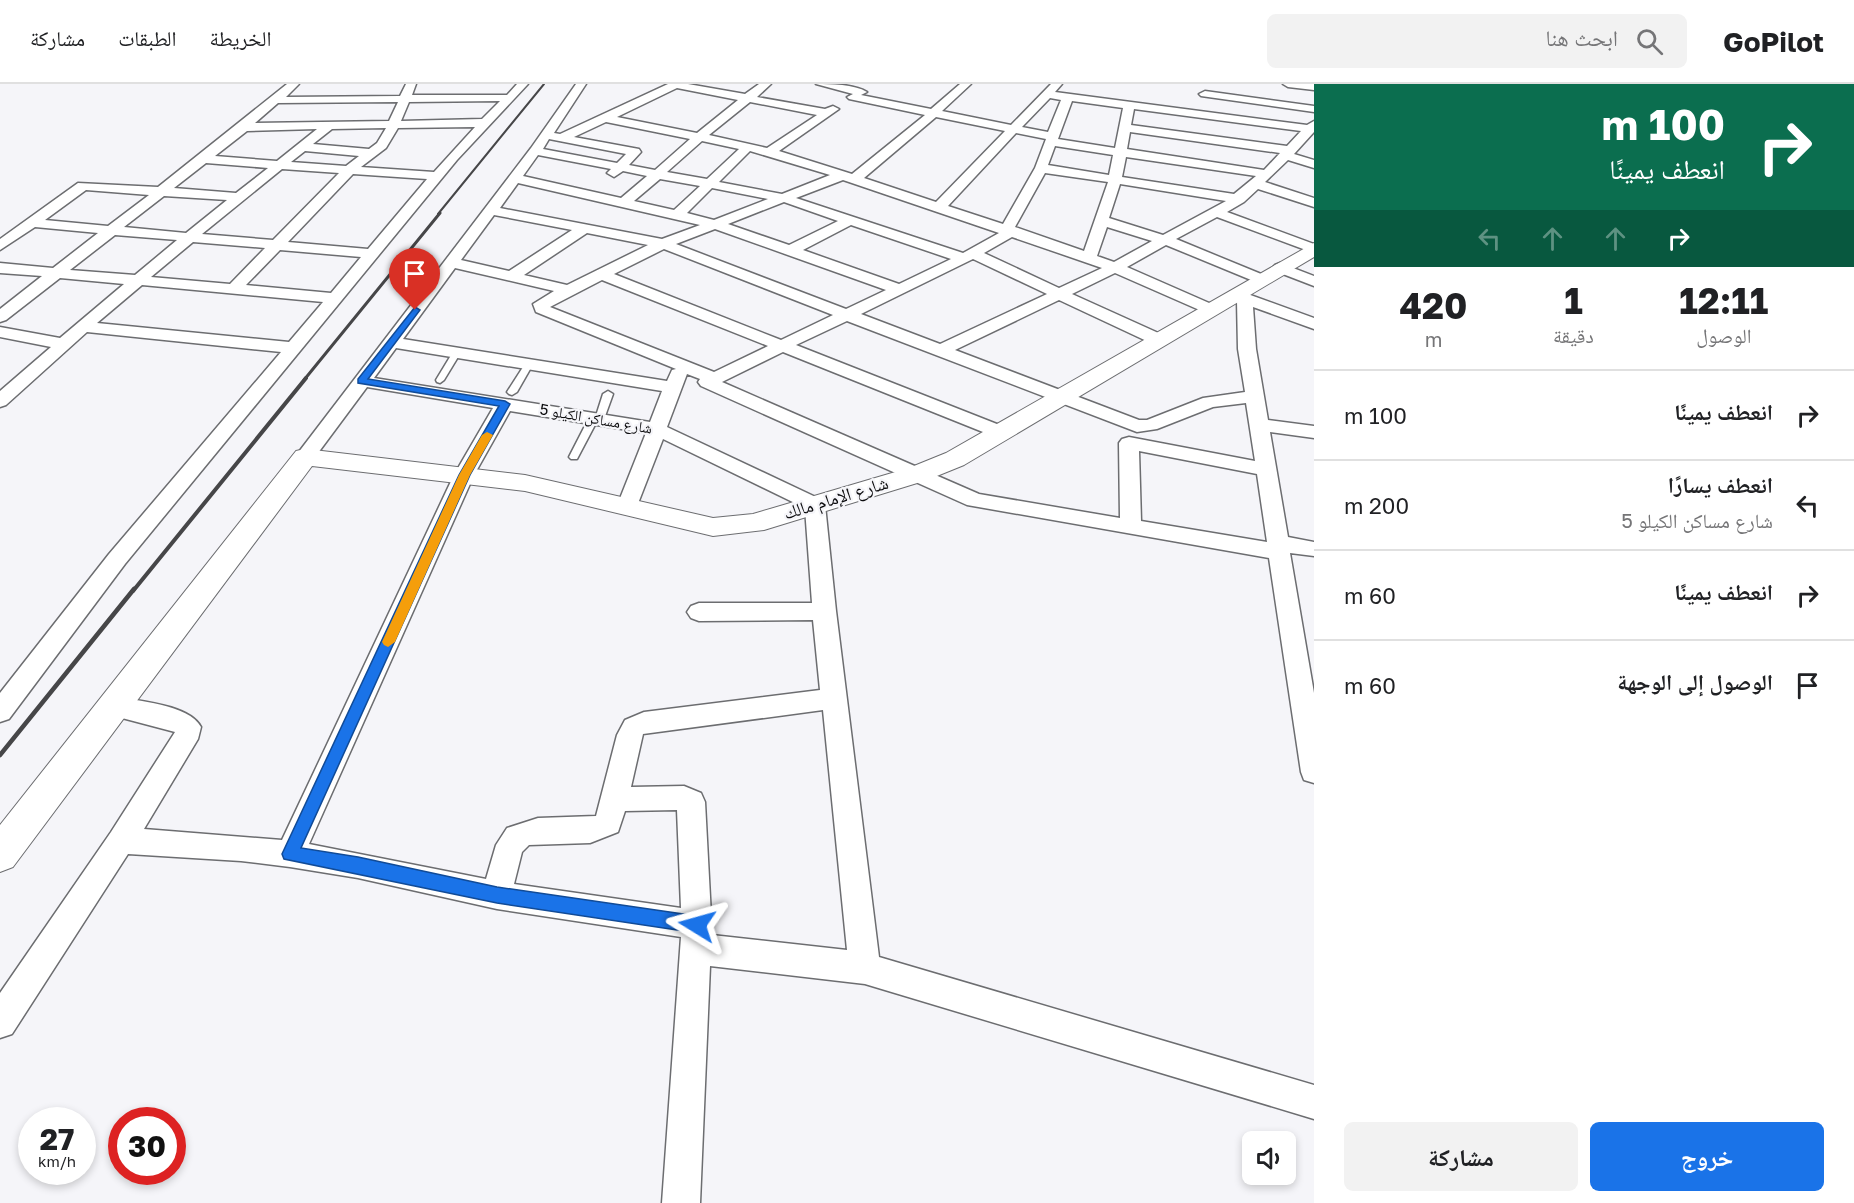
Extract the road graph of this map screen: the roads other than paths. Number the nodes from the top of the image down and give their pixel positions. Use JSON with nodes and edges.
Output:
{"nodes":[{"id":1,"x":294,"y":84,"type":"edge"},
{"id":2,"x":411,"y":84,"type":"edge"},
{"id":3,"x":524,"y":84,"type":"edge"},
{"id":4,"x":581,"y":84,"type":"edge"},
{"id":5,"x":766,"y":84,"type":"edge"},
{"id":6,"x":821,"y":84,"type":"edge"},
{"id":7,"x":874,"y":84,"type":"edge"},
{"id":8,"x":966,"y":84,"type":"edge"},
{"id":9,"x":1056,"y":84,"type":"edge"},
{"id":10,"x":1288,"y":84,"type":"edge"},
{"id":11,"x":676,"y":85,"type":"edge"},
{"id":12,"x":1314,"y":87,"type":"edge"},
{"id":13,"x":1124,"y":89,"type":"dead end"},
{"id":14,"x":1207,"y":89,"type":"edge"},
{"id":15,"x":857,"y":94,"type":"junction"},
{"id":16,"x":1047,"y":94,"type":"junction"},
{"id":17,"x":1068,"y":97,"type":"junction"},
{"id":18,"x":510,"y":98,"type":"junction"},
{"id":19,"x":746,"y":98,"type":"junction"},
{"id":20,"x":405,"y":99,"type":"junction"},
{"id":21,"x":276,"y":100,"type":"junction"},
{"id":22,"x":1115,"y":104,"type":"junction"},
{"id":23,"x":1129,"y":105,"type":"junction"},
{"id":24,"x":1314,"y":109,"type":"edge"},
{"id":25,"x":827,"y":113,"type":"junction"},
{"id":26,"x":933,"y":114,"type":"junction"},
{"id":27,"x":1194,"y":114,"type":"junction"},
{"id":28,"x":606,"y":118,"type":"junction"},
{"id":29,"x":485,"y":123,"type":"junction"},
{"id":30,"x":394,"y":124,"type":"junction"},
{"id":31,"x":329,"y":126,"type":"junction"},
{"id":32,"x":244,"y":127,"type":"junction"},
{"id":33,"x":1125,"y":128,"type":"junction"},
{"id":34,"x":1011,"y":129,"type":"junction"},
{"id":35,"x":1312,"y":130,"type":"edge"},
{"id":36,"x":546,"y":135,"type":"junction"},
{"id":37,"x":699,"y":137,"type":"junction"},
{"id":38,"x":562,"y":138,"type":"junction"},
{"id":39,"x":1052,"y":140,"type":"junction"},
{"id":40,"x":302,"y":147,"type":"junction"},
{"id":41,"x":748,"y":147,"type":"junction"},
{"id":42,"x":535,"y":151,"type":"junction"},
{"id":43,"x":770,"y":152,"type":"junction"},
{"id":44,"x":370,"y":153,"type":"junction"},
{"id":45,"x":1120,"y":153,"type":"junction"},
{"id":46,"x":1287,"y":153,"type":"junction"},
{"id":47,"x":201,"y":159,"type":"junction"},
{"id":48,"x":278,"y":164,"type":"junction"},
{"id":49,"x":1314,"y":164,"type":"edge"},
{"id":50,"x":620,"y":166,"type":"junction"},
{"id":51,"x":1041,"y":168,"type":"junction"},
{"id":52,"x":350,"y":169,"type":"junction"},
{"id":53,"x":659,"y":174,"type":"junction"},
{"id":54,"x":438,"y":176,"type":"junction"},
{"id":55,"x":849,"y":177,"type":"junction"},
{"id":56,"x":514,"y":178,"type":"junction"},
{"id":57,"x":1262,"y":179,"type":"junction"},
{"id":58,"x":1115,"y":180,"type":"junction"},
{"id":59,"x":711,"y":183,"type":"junction"},
{"id":60,"x":159,"y":192,"type":"junction"},
{"id":61,"x":588,"y":196,"type":"junction"},
{"id":62,"x":239,"y":197,"type":"junction"},
{"id":63,"x":784,"y":198,"type":"junction"},
{"id":64,"x":1239,"y":199,"type":"junction"},
{"id":65,"x":1314,"y":203,"type":"edge"},
{"id":66,"x":623,"y":204,"type":"junction"},
{"id":67,"x":939,"y":207,"type":"junction"},
{"id":68,"x":491,"y":210,"type":"junction"},
{"id":69,"x":1216,"y":212,"type":"junction"},
{"id":70,"x":677,"y":215,"type":"junction"},
{"id":71,"x":850,"y":220,"type":"junction"},
{"id":72,"x":1103,"y":221,"type":"junction"},
{"id":73,"x":33,"y":223,"type":"junction"},
{"id":74,"x":715,"y":224,"type":"junction"},
{"id":75,"x":585,"y":228,"type":"junction"},
{"id":76,"x":112,"y":229,"type":"junction"},
{"id":77,"x":1010,"y":230,"type":"junction"},
{"id":78,"x":192,"y":236,"type":"junction"},
{"id":79,"x":1165,"y":240,"type":"junction"},
{"id":80,"x":279,"y":243,"type":"junction"},
{"id":81,"x":663,"y":244,"type":"junction"},
{"id":82,"x":0,"y":246,"type":"edge"},
{"id":83,"x":1314,"y":249,"type":"edge"},
{"id":84,"x":791,"y":250,"type":"junction"},
{"id":85,"x":374,"y":254,"type":"junction"},
{"id":86,"x":968,"y":256,"type":"junction"},
{"id":87,"x":1089,"y":258,"type":"junction"},
{"id":88,"x":452,"y":262,"type":"junction"},
{"id":89,"x":1115,"y":267,"type":"junction"},
{"id":90,"x":0,"y":268,"type":"edge"},
{"id":91,"x":53,"y":273,"type":"junction"},
{"id":92,"x":600,"y":274,"type":"junction"},
{"id":93,"x":1271,"y":274,"type":"junction"},
{"id":94,"x":512,"y":276,"type":"junction"},
{"id":95,"x":140,"y":280,"type":"junction"},
{"id":96,"x":1314,"y":281,"type":"edge"},
{"id":97,"x":235,"y":288,"type":"junction"},
{"id":98,"x":899,"y":289,"type":"junction"},
{"id":99,"x":569,"y":290,"type":"junction"},
{"id":100,"x":1060,"y":293,"type":"junction"},
{"id":101,"x":1240,"y":296,"type":"junction"},
{"id":102,"x":337,"y":298,"type":"junction"},
{"id":103,"x":1210,"y":309,"type":"junction"},
{"id":104,"x":846,"y":315,"type":"junction"},
{"id":105,"x":0,"y":317,"type":"edge"},
{"id":106,"x":1314,"y":324,"type":"edge"},
{"id":107,"x":83,"y":327,"type":"junction"},
{"id":108,"x":0,"y":332,"type":"edge"},
{"id":109,"x":1159,"y":340,"type":"junction"},
{"id":110,"x":391,"y":342,"type":"junction"},
{"id":111,"x":63,"y":344,"type":"junction"},
{"id":112,"x":782,"y":345,"type":"junction"},
{"id":113,"x":296,"y":348,"type":"junction"},
{"id":114,"x":939,"y":351,"type":"junction"},
{"id":115,"x":457,"y":352,"type":"junction"},
{"id":116,"x":529,"y":364,"type":"junction"},
{"id":117,"x":681,"y":365,"type":"junction"},
{"id":118,"x":713,"y":378,"type":"junction"},
{"id":119,"x":440,"y":380,"type":"dead end"},
{"id":120,"x":362,"y":381,"type":"junction"},
{"id":121,"x":673,"y":387,"type":"junction"},
{"id":122,"x":608,"y":394,"type":"dead end"},
{"id":123,"x":1255,"y":396,"type":"junction"},
{"id":124,"x":509,"y":398,"type":"junction"},
{"id":125,"x":1060,"y":398,"type":"junction"},
{"id":126,"x":0,"y":401,"type":"edge"},
{"id":127,"x":597,"y":418,"type":"junction"},
{"id":128,"x":1260,"y":425,"type":"junction"},
{"id":129,"x":657,"y":429,"type":"junction"},
{"id":130,"x":1000,"y":432,"type":"junction"},
{"id":131,"x":1314,"y":432,"type":"edge"},
{"id":132,"x":574,"y":456,"type":"dead end"},
{"id":133,"x":305,"y":457,"type":"junction"},
{"id":134,"x":1265,"y":469,"type":"junction"},
{"id":135,"x":918,"y":474,"type":"junction"},
{"id":136,"x":464,"y":475,"type":"junction"},
{"id":137,"x":814,"y":505,"type":"junction"},
{"id":138,"x":627,"y":506,"type":"junction"},
{"id":139,"x":1131,"y":526,"type":"junction"},
{"id":140,"x":1278,"y":547,"type":"junction"},
{"id":141,"x":1314,"y":549,"type":"edge"},
{"id":142,"x":824,"y":611,"type":"junction"},
{"id":143,"x":699,"y":612,"type":"dead end"},
{"id":144,"x":1305,"y":670,"type":"edge"},
{"id":145,"x":8,"y":692,"type":"edge"},
{"id":146,"x":834,"y":698,"type":"junction"},
{"id":147,"x":112,"y":706,"type":"junction"},
{"id":148,"x":0,"y":712,"type":"edge"},
{"id":149,"x":1314,"y":772,"type":"edge"},
{"id":150,"x":615,"y":799,"type":"junction"},
{"id":151,"x":121,"y":841,"type":"junction"},
{"id":152,"x":290,"y":854,"type":"junction"},
{"id":153,"x":0,"y":855,"type":"edge"},
{"id":154,"x":497,"y":895,"type":"junction"},
{"id":155,"x":696,"y":937,"type":"junction"},
{"id":156,"x":865,"y":968,"type":"junction"},
{"id":157,"x":0,"y":1022,"type":"edge"},
{"id":158,"x":1314,"y":1102,"type":"edge"},
{"id":159,"x":681,"y":1203,"type":"edge"}],
"edges":[{"from":1,"to":21,"type":"street"},
{"from":2,"to":20,"type":"street"},
{"from":3,"to":18,"type":"street"},
{"from":4,"to":36,"type":"street"},
{"from":5,"to":19,"type":"street"},
{"from":6,"to":15,"type":"street"},
{"from":7,"to":15,"type":"street"},
{"from":8,"to":26,"type":"street"},
{"from":9,"to":16,"type":"street"},
{"from":10,"to":12,"type":"street"},
{"from":11,"to":19,"type":"street"},
{"from":11,"to":28,"type":"street"},
{"from":13,"to":22,"type":"street"},
{"from":14,"to":24,"type":"street"},
{"from":14,"to":27,"type":"street"},
{"from":15,"to":25,"type":"street"},
{"from":15,"to":26,"type":"street"},
{"from":16,"to":17,"type":"street"},
{"from":16,"to":34,"type":"street"},
{"from":17,"to":22,"type":"street"},
{"from":17,"to":39,"type":"street"},
{"from":18,"to":20,"type":"street"},
{"from":18,"to":29,"type":"street"},
{"from":19,"to":25,"type":"street"},
{"from":19,"to":37,"type":"street"},
{"from":20,"to":21,"type":"street"},
{"from":20,"to":30,"type":"street"},
{"from":21,"to":32,"type":"street"},
{"from":22,"to":23,"type":"street"},
{"from":23,"to":27,"type":"street"},
{"from":23,"to":33,"type":"street"},
{"from":25,"to":43,"type":"street"},
{"from":26,"to":34,"type":"street"},
{"from":26,"to":55,"type":"street"},
{"from":27,"to":35,"type":"street"},
{"from":28,"to":37,"type":"street"},
{"from":28,"to":38,"type":"street"},
{"from":29,"to":30,"type":"street"},
{"from":29,"to":54,"type":"street"},
{"from":30,"to":31,"type":"street"},
{"from":30,"to":44,"type":"street"},
{"from":31,"to":32,"type":"street"},
{"from":31,"to":40,"type":"street"},
{"from":32,"to":47,"type":"street"},
{"from":33,"to":45,"type":"street"},
{"from":33,"to":46,"type":"street"},
{"from":34,"to":39,"type":"street"},
{"from":34,"to":67,"type":"street"},
{"from":35,"to":46,"type":"street"},
{"from":36,"to":38,"type":"street"},
{"from":36,"to":42,"type":"street"},
{"from":37,"to":41,"type":"street"},
{"from":37,"to":53,"type":"street"},
{"from":38,"to":50,"type":"street"},
{"from":39,"to":45,"type":"street"},
{"from":39,"to":51,"type":"street"},
{"from":40,"to":44,"type":"street"},
{"from":40,"to":48,"type":"street"},
{"from":41,"to":43,"type":"street"},
{"from":41,"to":59,"type":"street"},
{"from":42,"to":50,"type":"street"},
{"from":42,"to":56,"type":"street"},
{"from":43,"to":55,"type":"street"},
{"from":44,"to":52,"type":"street"},
{"from":45,"to":57,"type":"street"},
{"from":45,"to":58,"type":"street"},
{"from":46,"to":49,"type":"street"},
{"from":46,"to":57,"type":"street"},
{"from":47,"to":48,"type":"street"},
{"from":47,"to":60,"type":"street"},
{"from":48,"to":52,"type":"street"},
{"from":48,"to":62,"type":"street"},
{"from":50,"to":53,"type":"street"},
{"from":50,"to":61,"type":"street"},
{"from":51,"to":58,"type":"street"},
{"from":51,"to":77,"type":"street"},
{"from":52,"to":54,"type":"street"},
{"from":52,"to":80,"type":"street"},
{"from":53,"to":59,"type":"street"},
{"from":53,"to":66,"type":"street"},
{"from":54,"to":85,"type":"street"},
{"from":55,"to":63,"type":"street"},
{"from":55,"to":67,"type":"street"},
{"from":56,"to":61,"type":"street"},
{"from":56,"to":68,"type":"street"},
{"from":57,"to":64,"type":"street"},
{"from":57,"to":65,"type":"street"},
{"from":58,"to":64,"type":"street"},
{"from":58,"to":72,"type":"street"},
{"from":59,"to":63,"type":"street"},
{"from":59,"to":70,"type":"street"},
{"from":60,"to":62,"type":"street"},
{"from":60,"to":73,"type":"street"},
{"from":60,"to":76,"type":"street"},
{"from":61,"to":66,"type":"street"},
{"from":62,"to":78,"type":"street"},
{"from":63,"to":71,"type":"street"},
{"from":63,"to":74,"type":"street"},
{"from":64,"to":69,"type":"street"},
{"from":66,"to":70,"type":"street"},
{"from":67,"to":77,"type":"street"},
{"from":68,"to":75,"type":"street"},
{"from":68,"to":88,"type":"street"},
{"from":69,"to":79,"type":"street"},
{"from":69,"to":83,"type":"street"},
{"from":70,"to":74,"type":"street"},
{"from":71,"to":84,"type":"street"},
{"from":71,"to":86,"type":"street"},
{"from":72,"to":79,"type":"street"},
{"from":72,"to":87,"type":"street"},
{"from":73,"to":76,"type":"street"},
{"from":73,"to":82,"type":"street"},
{"from":74,"to":81,"type":"street"},
{"from":74,"to":84,"type":"street"},
{"from":75,"to":81,"type":"street"},
{"from":75,"to":94,"type":"street"},
{"from":76,"to":78,"type":"street"},
{"from":76,"to":91,"type":"street"},
{"from":77,"to":86,"type":"street"},
{"from":77,"to":87,"type":"street"},
{"from":78,"to":80,"type":"street"},
{"from":78,"to":95,"type":"street"},
{"from":79,"to":89,"type":"street"},
{"from":79,"to":93,"type":"street"},
{"from":80,"to":85,"type":"street"},
{"from":80,"to":97,"type":"street"},
{"from":81,"to":92,"type":"street"},
{"from":81,"to":104,"type":"street"},
{"from":83,"to":93,"type":"street","name":"شارع الإمام مالك"},
{"from":84,"to":98,"type":"street"},
{"from":85,"to":102,"type":"street"},
{"from":86,"to":98,"type":"street"},
{"from":86,"to":100,"type":"street"},
{"from":87,"to":89,"type":"street"},
{"from":88,"to":94,"type":"street"},
{"from":88,"to":110,"type":"street"},
{"from":89,"to":100,"type":"street"},
{"from":89,"to":103,"type":"street"},
{"from":90,"to":91,"type":"street"},
{"from":91,"to":95,"type":"street"},
{"from":91,"to":105,"type":"street"},
{"from":92,"to":99,"type":"street"},
{"from":92,"to":112,"type":"street"},
{"from":93,"to":96,"type":"street"},
{"from":93,"to":101,"type":"street","name":"شارع الإمام مالك"},
{"from":94,"to":99,"type":"street"},
{"from":95,"to":97,"type":"street"},
{"from":95,"to":107,"type":"street"},
{"from":97,"to":102,"type":"street"},
{"from":98,"to":104,"type":"street"},
{"from":99,"to":117,"type":"street"},
{"from":100,"to":109,"type":"street"},
{"from":100,"to":114,"type":"street"},
{"from":101,"to":103,"type":"street","name":"شارع الإمام مالك"},
{"from":101,"to":106,"type":"street"},
{"from":101,"to":123,"type":"street"},
{"from":102,"to":113,"type":"street"},
{"from":103,"to":109,"type":"street","name":"شارع الإمام مالك"},
{"from":104,"to":112,"type":"street"},
{"from":104,"to":114,"type":"street"},
{"from":107,"to":111,"type":"street"},
{"from":107,"to":113,"type":"street"},
{"from":108,"to":111,"type":"street"},
{"from":109,"to":125,"type":"street","name":"شارع الإمام مالك"},
{"from":110,"to":115,"type":"street"},
{"from":110,"to":120,"type":"street"},
{"from":111,"to":126,"type":"street"},
{"from":112,"to":118,"type":"street"},
{"from":112,"to":130,"type":"street"},
{"from":113,"to":145,"type":"street"},
{"from":114,"to":125,"type":"street"},
{"from":115,"to":116,"type":"street"},
{"from":115,"to":119,"type":"lane"},
{"from":116,"to":121,"type":"street"},
{"from":116,"to":124,"type":"lane"},
{"from":117,"to":118,"type":"street"},
{"from":117,"to":121,"type":"street"},
{"from":118,"to":135,"type":"street"},
{"from":120,"to":124,"type":"street","name":"شارع مساكن الكيلو 5"},
{"from":120,"to":133,"type":"street"},
{"from":121,"to":129,"type":"street"},
{"from":122,"to":127,"type":"lane"},
{"from":123,"to":125,"type":"street"},
{"from":123,"to":128,"type":"street"},
{"from":124,"to":127,"type":"street","name":"شارع مساكن الكيلو 5"},
{"from":124,"to":136,"type":"street"},
{"from":125,"to":130,"type":"street","name":"شارع الإمام مالك"},
{"from":127,"to":129,"type":"street","name":"شارع مساكن الكيلو 5"},
{"from":127,"to":132,"type":"lane"},
{"from":128,"to":131,"type":"street"},
{"from":128,"to":134,"type":"street"},
{"from":129,"to":137,"type":"street","name":"شارع مساكن الكيلو 5"},
{"from":129,"to":138,"type":"street"},
{"from":130,"to":135,"type":"street","name":"شارع الإمام مالك"},
{"from":133,"to":136,"type":"street","name":"شارع الإمام مالك"},
{"from":133,"to":147,"type":"street"},
{"from":134,"to":139,"type":"street"},
{"from":134,"to":140,"type":"street"},
{"from":135,"to":137,"type":"street","name":"شارع الإمام مالك"},
{"from":135,"to":139,"type":"street"},
{"from":136,"to":138,"type":"street","name":"شارع الإمام مالك"},
{"from":136,"to":152,"type":"street"},
{"from":137,"to":138,"type":"street","name":"شارع الإمام مالك"},
{"from":137,"to":142,"type":"street"},
{"from":139,"to":140,"type":"street"},
{"from":140,"to":141,"type":"street"},
{"from":140,"to":144,"type":"street"},
{"from":142,"to":143,"type":"street"},
{"from":142,"to":146,"type":"street"},
{"from":144,"to":149,"type":"street"},
{"from":145,"to":148,"type":"street"},
{"from":146,"to":150,"type":"street"},
{"from":146,"to":156,"type":"street"},
{"from":147,"to":151,"type":"street"},
{"from":147,"to":153,"type":"street"},
{"from":150,"to":154,"type":"street"},
{"from":150,"to":155,"type":"street"},
{"from":151,"to":152,"type":"street"},
{"from":151,"to":157,"type":"street"},
{"from":152,"to":154,"type":"street"},
{"from":154,"to":155,"type":"street"},
{"from":155,"to":156,"type":"street"},
{"from":155,"to":159,"type":"street"},
{"from":156,"to":158,"type":"street"}]}
